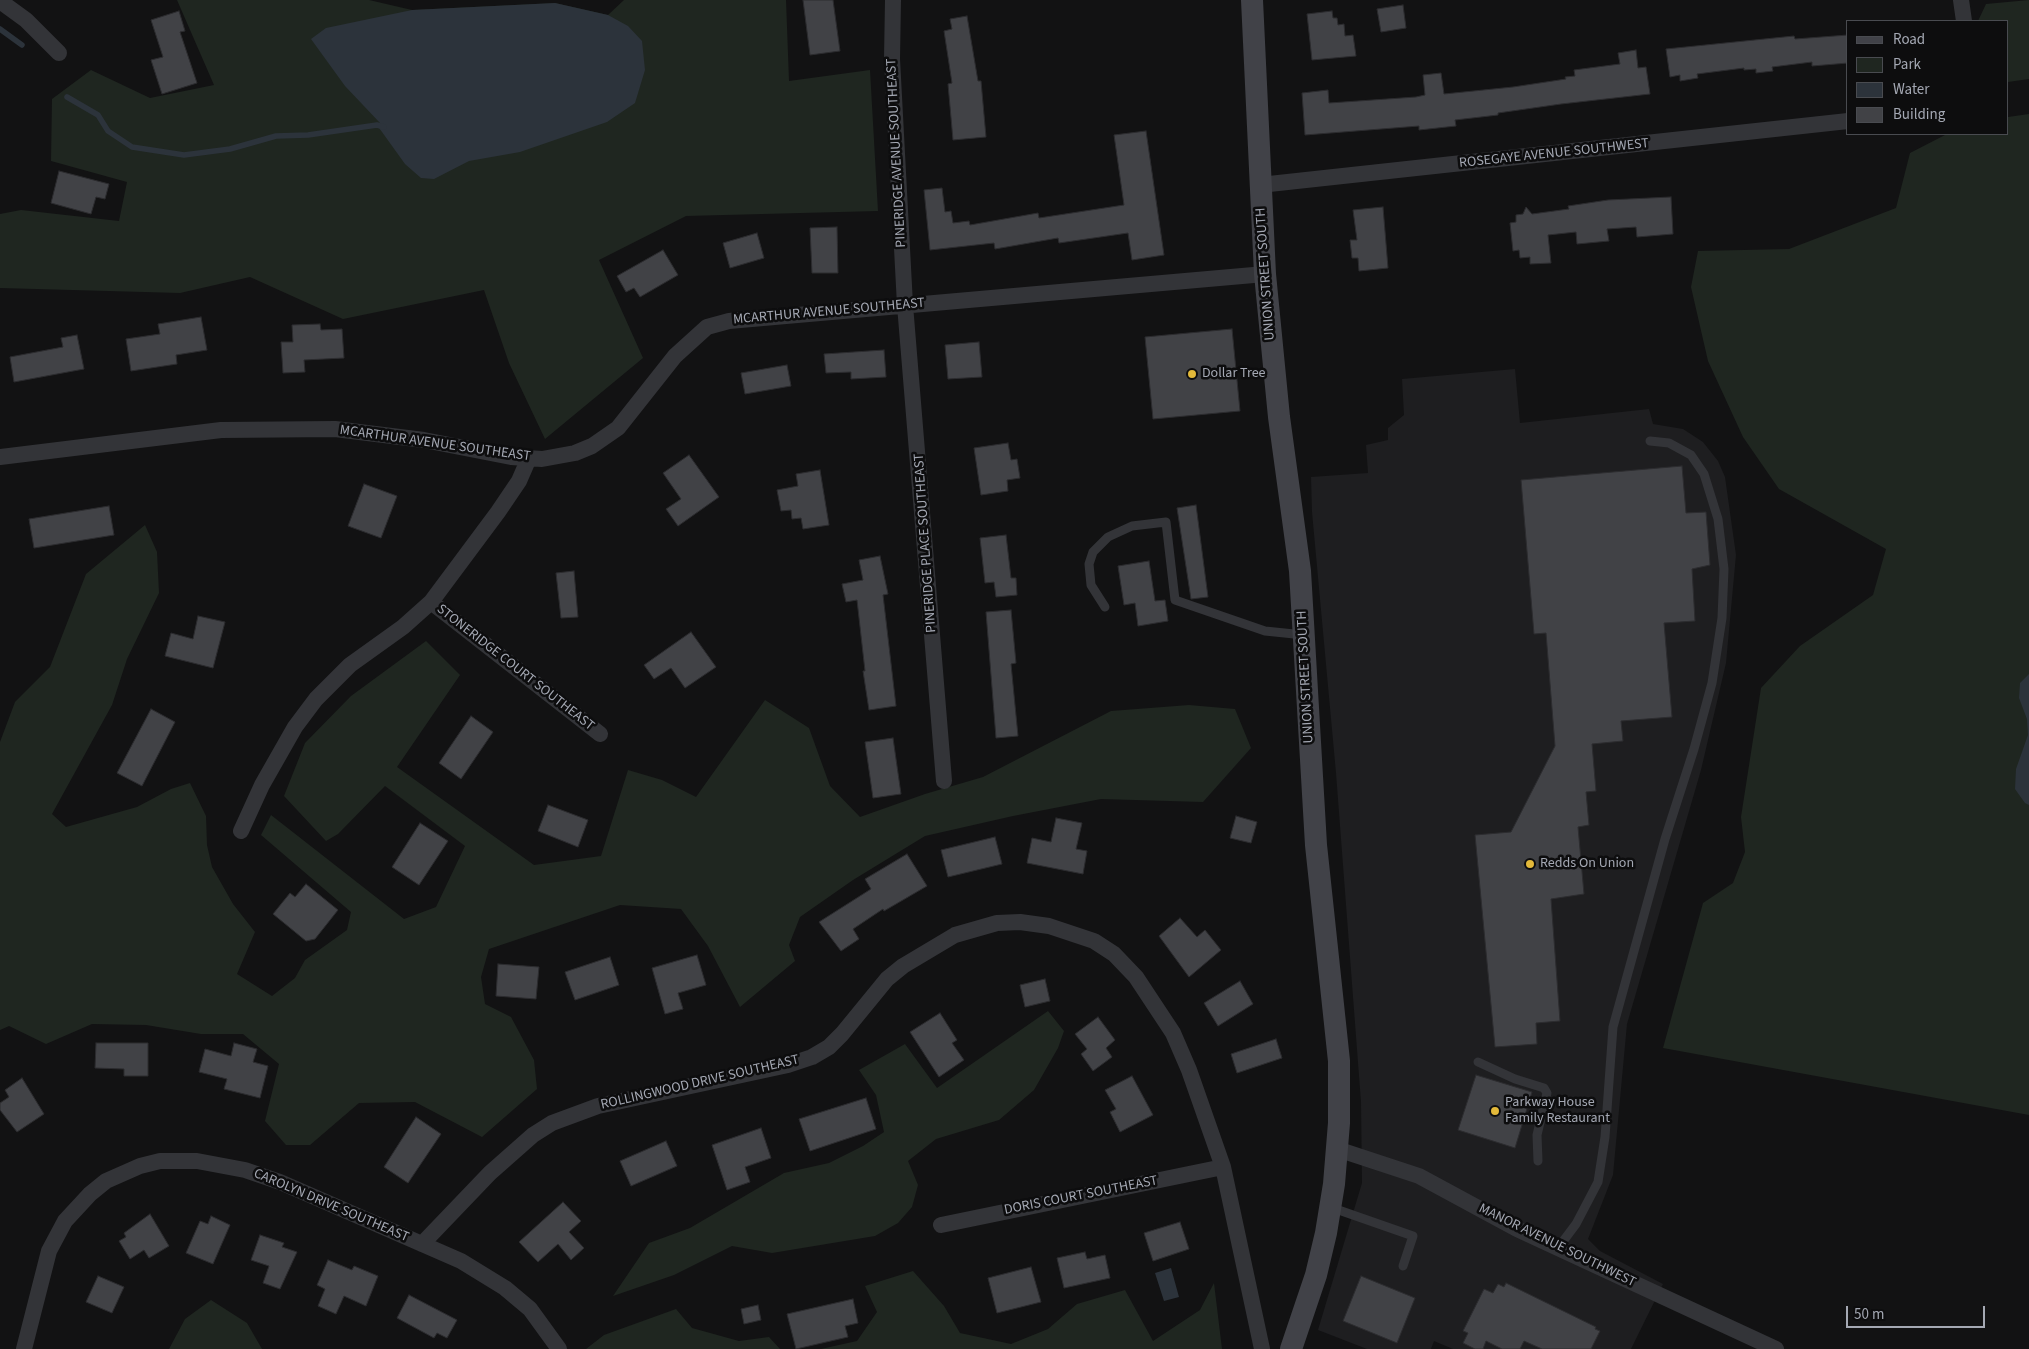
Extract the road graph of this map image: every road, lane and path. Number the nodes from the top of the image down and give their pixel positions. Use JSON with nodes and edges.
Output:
{"nodes":[{"id":1,"x":893,"y":0,"type":"edge"},
{"id":2,"x":1252,"y":0,"type":"edge"},
{"id":3,"x":1961,"y":0,"type":"edge"},
{"id":4,"x":0,"y":1,"type":"edge"},
{"id":5,"x":1964,"y":20,"type":"edge"},
{"id":6,"x":59,"y":53,"type":"dead end"},
{"id":7,"x":1846,"y":121,"type":"edge"},
{"id":8,"x":1260,"y":185,"type":"junction"},
{"id":9,"x":1264,"y":274,"type":"junction"},
{"id":10,"x":906,"y":305,"type":"junction"},
{"id":11,"x":1650,"y":441,"type":"dead end"},
{"id":12,"x":529,"y":458,"type":"junction"},
{"id":13,"x":1,"y":460,"type":"edge"},
{"id":14,"x":431,"y":602,"type":"junction"},
{"id":15,"x":1105,"y":607,"type":"dead end"},
{"id":16,"x":1304,"y":635,"type":"junction"},
{"id":17,"x":600,"y":734,"type":"dead end"},
{"id":18,"x":944,"y":781,"type":"dead end"},
{"id":19,"x":241,"y":831,"type":"dead end"},
{"id":20,"x":1478,"y":1062,"type":"dead end"},
{"id":21,"x":1337,"y":1149,"type":"junction"},
{"id":22,"x":1538,"y":1161,"type":"dead end"},
{"id":23,"x":1223,"y":1167,"type":"junction"},
{"id":24,"x":1330,"y":1207,"type":"junction"},
{"id":25,"x":940,"y":1225,"type":"dead end"},
{"id":26,"x":422,"y":1244,"type":"junction"},
{"id":27,"x":1558,"y":1248,"type":"junction"},
{"id":28,"x":1404,"y":1266,"type":"dead end"},
{"id":29,"x":24,"y":1349,"type":"edge"},
{"id":30,"x":559,"y":1349,"type":"edge"},
{"id":31,"x":1262,"y":1349,"type":"edge"},
{"id":32,"x":1291,"y":1349,"type":"edge"},
{"id":33,"x":1776,"y":1349,"type":"edge"}],
"edges":[{"from":1,"to":10,"type":"street","name":"PINERIDGE AVENUE SOUTHEAST"},
{"from":2,"to":8,"type":"main road","name":"UNION STREET SOUTH"},
{"from":3,"to":5,"type":"street"},
{"from":4,"to":6,"type":"street"},
{"from":7,"to":8,"type":"street","name":"ROSEGAYE AVENUE SOUTHWEST"},
{"from":8,"to":9,"type":"main road","name":"UNION STREET SOUTH"},
{"from":9,"to":10,"type":"street","name":"MCARTHUR AVENUE SOUTHEAST"},
{"from":9,"to":16,"type":"main road","name":"UNION STREET SOUTH"},
{"from":10,"to":12,"type":"street","name":"MCARTHUR AVENUE SOUTHEAST"},
{"from":10,"to":18,"type":"street","name":"PINERIDGE PLACE SOUTHEAST"},
{"from":11,"to":27,"type":"lane"},
{"from":12,"to":13,"type":"street","name":"MCARTHUR AVENUE SOUTHEAST"},
{"from":12,"to":14,"type":"street"},
{"from":14,"to":17,"type":"street","name":"STONERIDGE COURT SOUTHEAST"},
{"from":14,"to":19,"type":"street"},
{"from":15,"to":16,"type":"lane"},
{"from":16,"to":21,"type":"main road","name":"UNION STREET SOUTH"},
{"from":20,"to":22,"type":"lane"},
{"from":21,"to":24,"type":"main road","name":"UNION STREET SOUTH"},
{"from":21,"to":27,"type":"street","name":"MANOR AVENUE SOUTHWEST"},
{"from":23,"to":25,"type":"street","name":"DORIS COURT SOUTHEAST"},
{"from":23,"to":26,"type":"street","name":"ROLLINGWOOD DRIVE SOUTHEAST"},
{"from":23,"to":31,"type":"street","name":"ROLLINGWOOD DRIVE SOUTHEAST"},
{"from":24,"to":28,"type":"lane"},
{"from":24,"to":32,"type":"main road","name":"UNION STREET SOUTH"},
{"from":26,"to":29,"type":"street","name":"CAROLYN DRIVE SOUTHEAST"},
{"from":26,"to":30,"type":"street","name":"CAROLYN DRIVE SOUTHEAST"},
{"from":27,"to":33,"type":"street","name":"MANOR AVENUE SOUTHWEST"}]}
